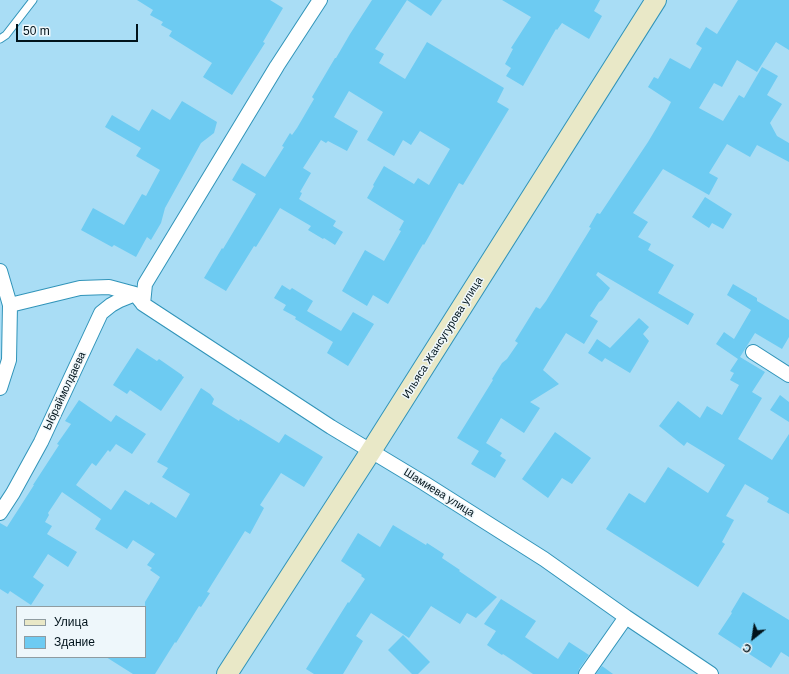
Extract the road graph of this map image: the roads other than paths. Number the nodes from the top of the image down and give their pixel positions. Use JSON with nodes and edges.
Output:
{"nodes":[{"id":1,"x":33,"y":0,"type":"edge"},
{"id":2,"x":320,"y":0,"type":"edge"},
{"id":3,"x":656,"y":0,"type":"edge"},
{"id":4,"x":0,"y":39,"type":"edge"},
{"id":5,"x":0,"y":271,"type":"edge"},
{"id":6,"x":139,"y":299,"type":"junction"},
{"id":7,"x":10,"y":305,"type":"junction"},
{"id":8,"x":753,"y":352,"type":"dead end"},
{"id":9,"x":789,"y":375,"type":"edge"},
{"id":10,"x":0,"y":388,"type":"edge"},
{"id":11,"x":371,"y":451,"type":"junction"},
{"id":12,"x":0,"y":512,"type":"edge"},
{"id":13,"x":626,"y":617,"type":"junction"},
{"id":14,"x":227,"y":674,"type":"edge"},
{"id":15,"x":586,"y":674,"type":"edge"},
{"id":16,"x":711,"y":674,"type":"edge"}],
"edges":[{"from":1,"to":4,"type":"lane"},
{"from":2,"to":6,"type":"street"},
{"from":3,"to":11,"type":"street","name":"Ильяса Жансугурова улица"},
{"from":5,"to":7,"type":"street"},
{"from":6,"to":7,"type":"street"},
{"from":6,"to":11,"type":"street","name":"Шамиева улица"},
{"from":6,"to":12,"type":"street","name":"Ыбраймолдаева"},
{"from":7,"to":10,"type":"street"},
{"from":8,"to":9,"type":"street"},
{"from":11,"to":13,"type":"street","name":"Шамиева улица"},
{"from":11,"to":14,"type":"street","name":"Ильяса Жансугурова улица"},
{"from":13,"to":15,"type":"street"},
{"from":13,"to":16,"type":"street","name":"Шамиева улица"}]}
